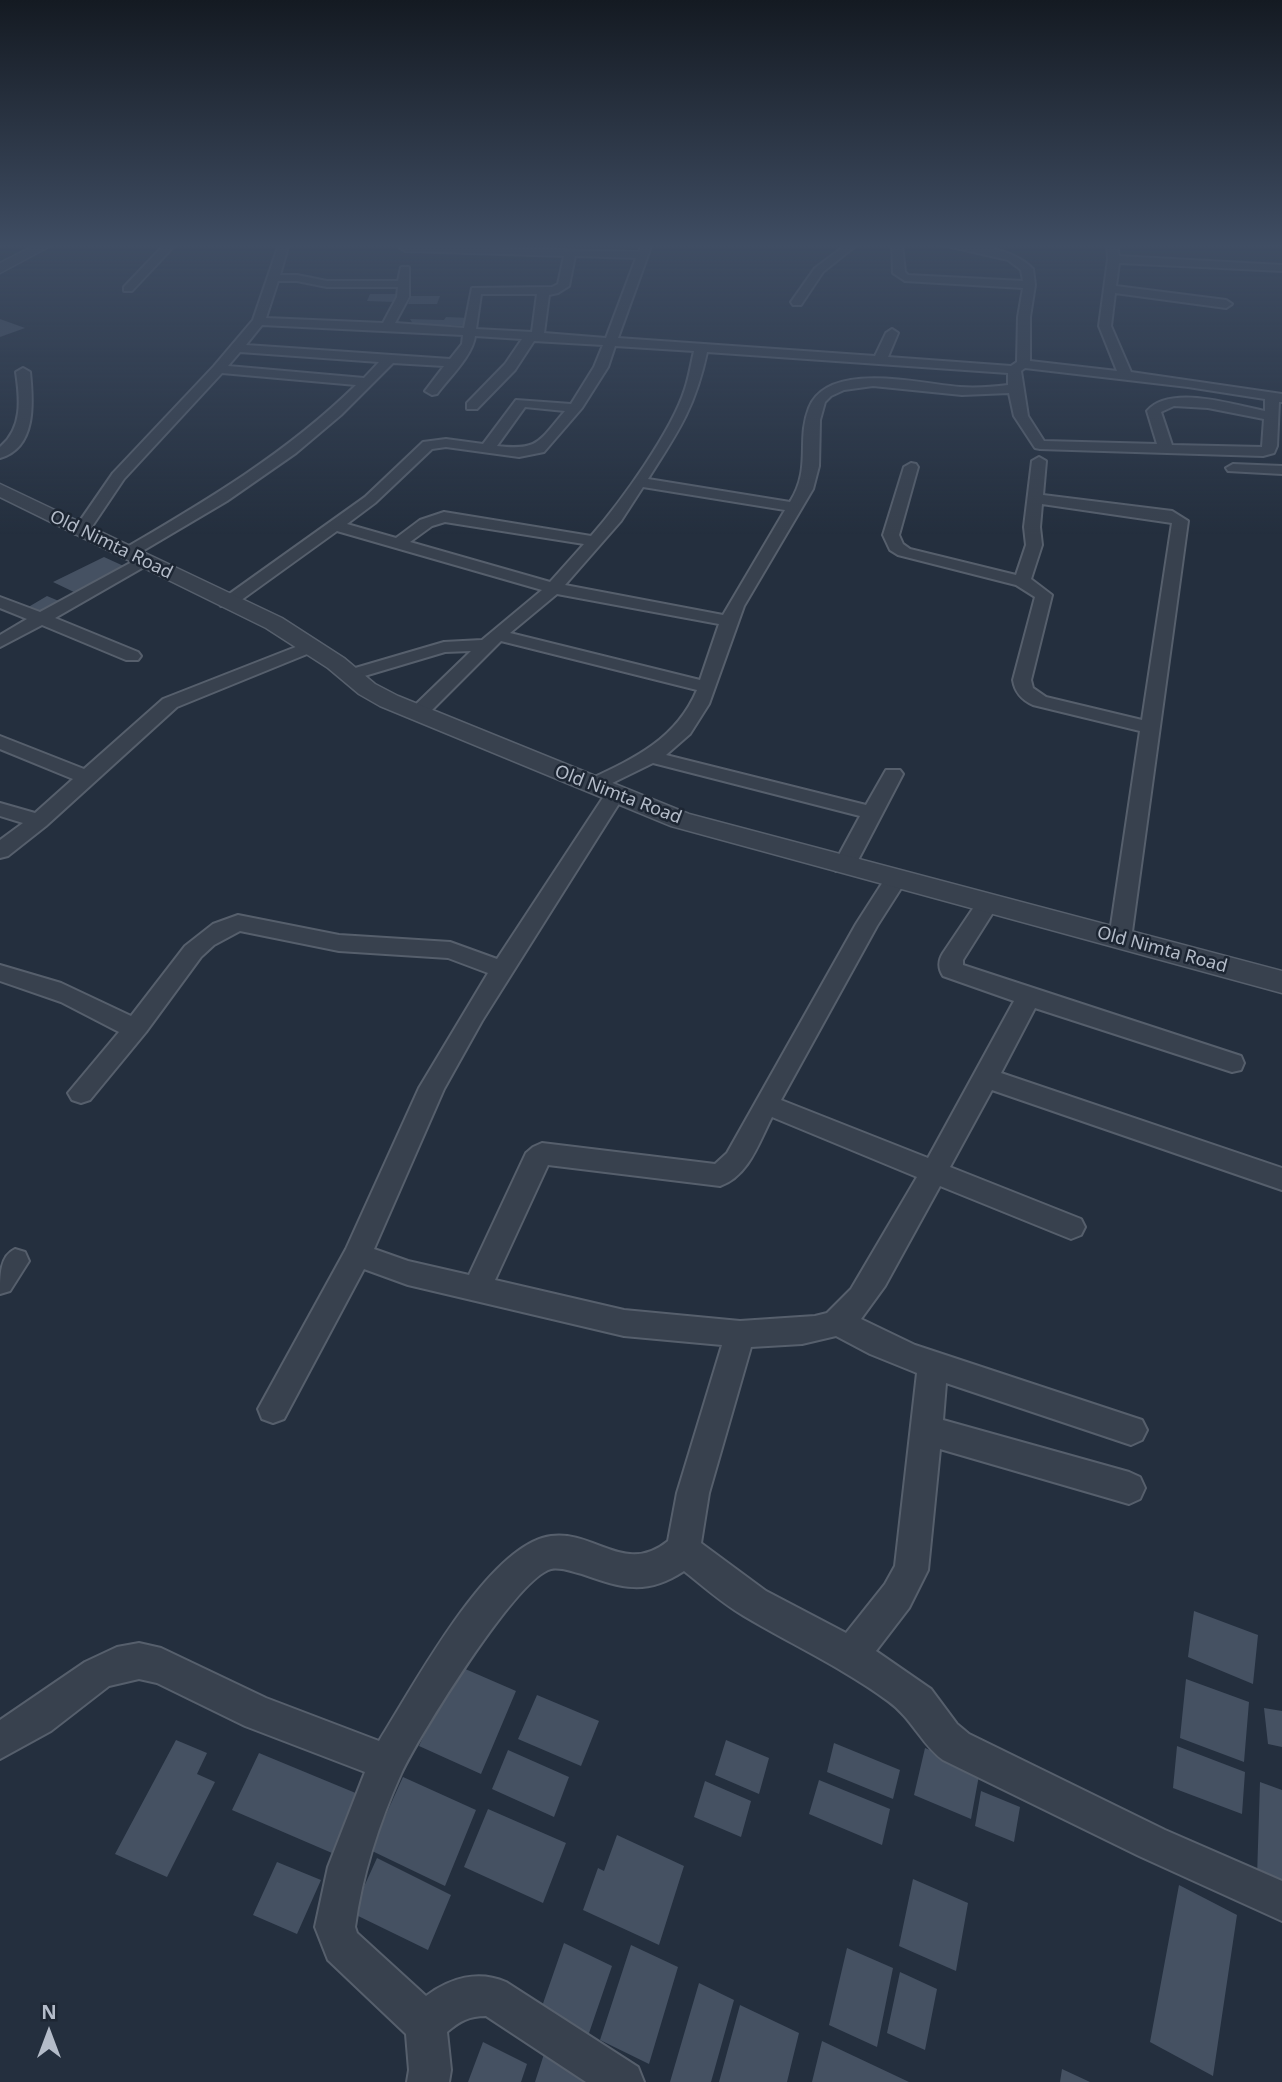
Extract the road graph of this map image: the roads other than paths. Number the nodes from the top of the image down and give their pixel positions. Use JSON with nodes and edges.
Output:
{"nodes":[{"id":1,"x":243,"y":341,"type":"edge"},
{"id":2,"x":468,"y":341,"type":"edge"},
{"id":3,"x":530,"y":341,"type":"edge"},
{"id":4,"x":595,"y":341,"type":"edge"},
{"id":5,"x":888,"y":341,"type":"edge"},
{"id":6,"x":1021,"y":341,"type":"edge"},
{"id":7,"x":1111,"y":341,"type":"edge"},
{"id":8,"x":612,"y":342,"type":"junction"},
{"id":9,"x":237,"y":348,"type":"junction"},
{"id":10,"x":701,"y":349,"type":"junction"},
{"id":11,"x":391,"y":357,"type":"junction"},
{"id":12,"x":880,"y":360,"type":"junction"},
{"id":13,"x":455,"y":363,"type":"junction"},
{"id":14,"x":1018,"y":367,"type":"junction"},
{"id":15,"x":219,"y":369,"type":"junction"},
{"id":16,"x":23,"y":372,"type":"dead end"},
{"id":17,"x":1125,"y":375,"type":"junction"},
{"id":18,"x":368,"y":382,"type":"junction"},
{"id":19,"x":1015,"y":388,"type":"junction"},
{"id":20,"x":432,"y":391,"type":"dead end"},
{"id":21,"x":1277,"y":397,"type":"edge"},
{"id":22,"x":472,"y":406,"type":"dead end"},
{"id":23,"x":575,"y":408,"type":"junction"},
{"id":24,"x":1270,"y":416,"type":"junction"},
{"id":25,"x":487,"y":449,"type":"junction"},
{"id":26,"x":1166,"y":449,"type":"junction"},
{"id":27,"x":0,"y":454,"type":"edge"},
{"id":28,"x":1039,"y":461,"type":"dead end"},
{"id":29,"x":911,"y":467,"type":"dead end"},
{"id":30,"x":1220,"y":468,"type":"dead end"},
{"id":31,"x":1282,"y":470,"type":"edge"},
{"id":32,"x":639,"y":482,"type":"junction"},
{"id":33,"x":3,"y":495,"type":"edge"},
{"id":34,"x":1036,"y":499,"type":"junction"},
{"id":35,"x":794,"y":506,"type":"junction"},
{"id":36,"x":334,"y":525,"type":"junction"},
{"id":37,"x":81,"y":531,"type":"junction"},
{"id":38,"x":594,"y":541,"type":"junction"},
{"id":39,"x":400,"y":542,"type":"junction"},
{"id":40,"x":136,"y":557,"type":"junction"},
{"id":41,"x":1021,"y":581,"type":"junction"},
{"id":42,"x":554,"y":588,"type":"junction"},
{"id":43,"x":0,"y":602,"type":"edge"},
{"id":44,"x":227,"y":602,"type":"junction"},
{"id":45,"x":38,"y":619,"type":"junction"},
{"id":46,"x":729,"y":621,"type":"junction"},
{"id":47,"x":492,"y":640,"type":"junction"},
{"id":48,"x":0,"y":642,"type":"edge"},
{"id":49,"x":311,"y":646,"type":"junction"},
{"id":50,"x":132,"y":656,"type":"dead end"},
{"id":51,"x":351,"y":675,"type":"junction"},
{"id":52,"x":708,"y":687,"type":"junction"},
{"id":53,"x":418,"y":713,"type":"junction"},
{"id":54,"x":1151,"y":728,"type":"junction"},
{"id":55,"x":0,"y":742,"type":"edge"},
{"id":56,"x":652,"y":757,"type":"junction"},
{"id":57,"x":893,"y":774,"type":"dead end"},
{"id":58,"x":88,"y":778,"type":"junction"},
{"id":59,"x":604,"y":789,"type":"junction"},
{"id":60,"x":0,"y":809,"type":"edge"},
{"id":61,"x":860,"y":810,"type":"dead end"},
{"id":62,"x":39,"y":821,"type":"junction"},
{"id":63,"x":0,"y":851,"type":"edge"},
{"id":64,"x":844,"y":866,"type":"junction"},
{"id":65,"x":896,"y":879,"type":"junction"},
{"id":66,"x":988,"y":903,"type":"junction"},
{"id":67,"x":1120,"y":939,"type":"junction"},
{"id":68,"x":503,"y":970,"type":"junction"},
{"id":69,"x":0,"y":973,"type":"edge"},
{"id":70,"x":1282,"y":982,"type":"edge"},
{"id":71,"x":1028,"y":997,"type":"junction"},
{"id":72,"x":134,"y":1029,"type":"junction"},
{"id":73,"x":1232,"y":1063,"type":"dead end"},
{"id":74,"x":986,"y":1078,"type":"junction"},
{"id":75,"x":81,"y":1093,"type":"dead end"},
{"id":76,"x":766,"y":1104,"type":"junction"},
{"id":77,"x":934,"y":1172,"type":"junction"},
{"id":78,"x":1282,"y":1179,"type":"edge"},
{"id":79,"x":1071,"y":1227,"type":"dead end"},
{"id":80,"x":357,"y":1255,"type":"junction"},
{"id":81,"x":476,"y":1290,"type":"junction"},
{"id":82,"x":838,"y":1322,"type":"junction"},
{"id":83,"x":740,"y":1334,"type":"junction"},
{"id":84,"x":933,"y":1364,"type":"junction"},
{"id":85,"x":273,"y":1409,"type":"dead end"},
{"id":86,"x":926,"y":1430,"type":"junction"},
{"id":87,"x":1131,"y":1430,"type":"dead end"},
{"id":88,"x":1129,"y":1488,"type":"dead end"},
{"id":89,"x":683,"y":1550,"type":"junction"},
{"id":90,"x":851,"y":1654,"type":"junction"},
{"id":91,"x":0,"y":1741,"type":"edge"},
{"id":92,"x":387,"y":1762,"type":"junction"},
{"id":93,"x":1282,"y":1901,"type":"edge"},
{"id":94,"x":426,"y":2024,"type":"junction"},
{"id":95,"x":428,"y":2082,"type":"edge"},
{"id":96,"x":623,"y":2082,"type":"edge"}],
"edges":[{"from":1,"to":9,"type":"street"},
{"from":2,"to":13,"type":"street"},
{"from":3,"to":22,"type":"street"},
{"from":4,"to":8,"type":"street"},
{"from":5,"to":12,"type":"street"},
{"from":6,"to":14,"type":"street"},
{"from":7,"to":17,"type":"street"},
{"from":8,"to":10,"type":"street"},
{"from":8,"to":23,"type":"street"},
{"from":9,"to":11,"type":"street"},
{"from":9,"to":15,"type":"street"},
{"from":10,"to":12,"type":"street"},
{"from":10,"to":32,"type":"street"},
{"from":11,"to":13,"type":"street"},
{"from":11,"to":18,"type":"street"},
{"from":12,"to":14,"type":"street"},
{"from":13,"to":20,"type":"street"},
{"from":14,"to":17,"type":"street"},
{"from":14,"to":19,"type":"street"},
{"from":15,"to":18,"type":"street"},
{"from":15,"to":37,"type":"street"},
{"from":16,"to":27,"type":"street"},
{"from":17,"to":21,"type":"street"},
{"from":18,"to":40,"type":"street"},
{"from":19,"to":26,"type":"street"},
{"from":19,"to":35,"type":"street"},
{"from":21,"to":24,"type":"street"},
{"from":23,"to":25,"type":"street"},
{"from":23,"to":25,"type":"street"},
{"from":24,"to":26,"type":"street"},
{"from":24,"to":26,"type":"street"},
{"from":25,"to":36,"type":"street"},
{"from":28,"to":34,"type":"street"},
{"from":29,"to":41,"type":"street"},
{"from":30,"to":31,"type":"street"},
{"from":32,"to":35,"type":"street"},
{"from":32,"to":38,"type":"street"},
{"from":33,"to":37,"type":"street","name":"Old Nimta Road"},
{"from":34,"to":41,"type":"street"},
{"from":34,"to":54,"type":"street"},
{"from":35,"to":46,"type":"street"},
{"from":36,"to":39,"type":"street"},
{"from":36,"to":44,"type":"street"},
{"from":37,"to":40,"type":"street","name":"Old Nimta Road"},
{"from":38,"to":39,"type":"street"},
{"from":38,"to":42,"type":"street"},
{"from":39,"to":42,"type":"street"},
{"from":40,"to":44,"type":"street","name":"Old Nimta Road"},
{"from":40,"to":45,"type":"street"},
{"from":41,"to":54,"type":"street"},
{"from":42,"to":46,"type":"street"},
{"from":42,"to":47,"type":"street"},
{"from":43,"to":45,"type":"street"},
{"from":44,"to":49,"type":"street","name":"Old Nimta Road"},
{"from":45,"to":48,"type":"street"},
{"from":45,"to":50,"type":"street"},
{"from":46,"to":52,"type":"street"},
{"from":47,"to":51,"type":"street"},
{"from":47,"to":52,"type":"street"},
{"from":47,"to":53,"type":"street"},
{"from":49,"to":51,"type":"street","name":"Old Nimta Road"},
{"from":49,"to":58,"type":"street"},
{"from":51,"to":53,"type":"street","name":"Old Nimta Road"},
{"from":52,"to":56,"type":"street"},
{"from":53,"to":59,"type":"street","name":"Old Nimta Road"},
{"from":54,"to":67,"type":"street"},
{"from":55,"to":58,"type":"street"},
{"from":56,"to":59,"type":"street"},
{"from":56,"to":61,"type":"street"},
{"from":57,"to":64,"type":"street"},
{"from":58,"to":62,"type":"street"},
{"from":59,"to":64,"type":"street","name":"Old Nimta Road"},
{"from":59,"to":68,"type":"street"},
{"from":60,"to":62,"type":"street"},
{"from":62,"to":63,"type":"street"},
{"from":64,"to":65,"type":"street","name":"Old Nimta Road"},
{"from":65,"to":66,"type":"street","name":"Old Nimta Road"},
{"from":65,"to":76,"type":"street"},
{"from":66,"to":67,"type":"street","name":"Old Nimta Road"},
{"from":66,"to":71,"type":"street"},
{"from":67,"to":70,"type":"street","name":"Old Nimta Road"},
{"from":68,"to":72,"type":"street"},
{"from":68,"to":80,"type":"street"},
{"from":69,"to":72,"type":"street"},
{"from":71,"to":73,"type":"street"},
{"from":71,"to":74,"type":"street"},
{"from":72,"to":75,"type":"street"},
{"from":74,"to":77,"type":"street"},
{"from":74,"to":78,"type":"street"},
{"from":76,"to":77,"type":"street"},
{"from":76,"to":81,"type":"street"},
{"from":77,"to":79,"type":"street"},
{"from":77,"to":82,"type":"street"},
{"from":80,"to":81,"type":"street"},
{"from":80,"to":85,"type":"street"},
{"from":81,"to":83,"type":"street"},
{"from":82,"to":83,"type":"street"},
{"from":82,"to":84,"type":"street"},
{"from":83,"to":89,"type":"street"},
{"from":84,"to":86,"type":"street"},
{"from":84,"to":87,"type":"street"},
{"from":86,"to":88,"type":"street"},
{"from":86,"to":90,"type":"street"},
{"from":89,"to":90,"type":"street"},
{"from":89,"to":92,"type":"street"},
{"from":90,"to":93,"type":"street"},
{"from":91,"to":92,"type":"street"},
{"from":92,"to":94,"type":"street"},
{"from":94,"to":95,"type":"street"},
{"from":94,"to":96,"type":"street"}]}
